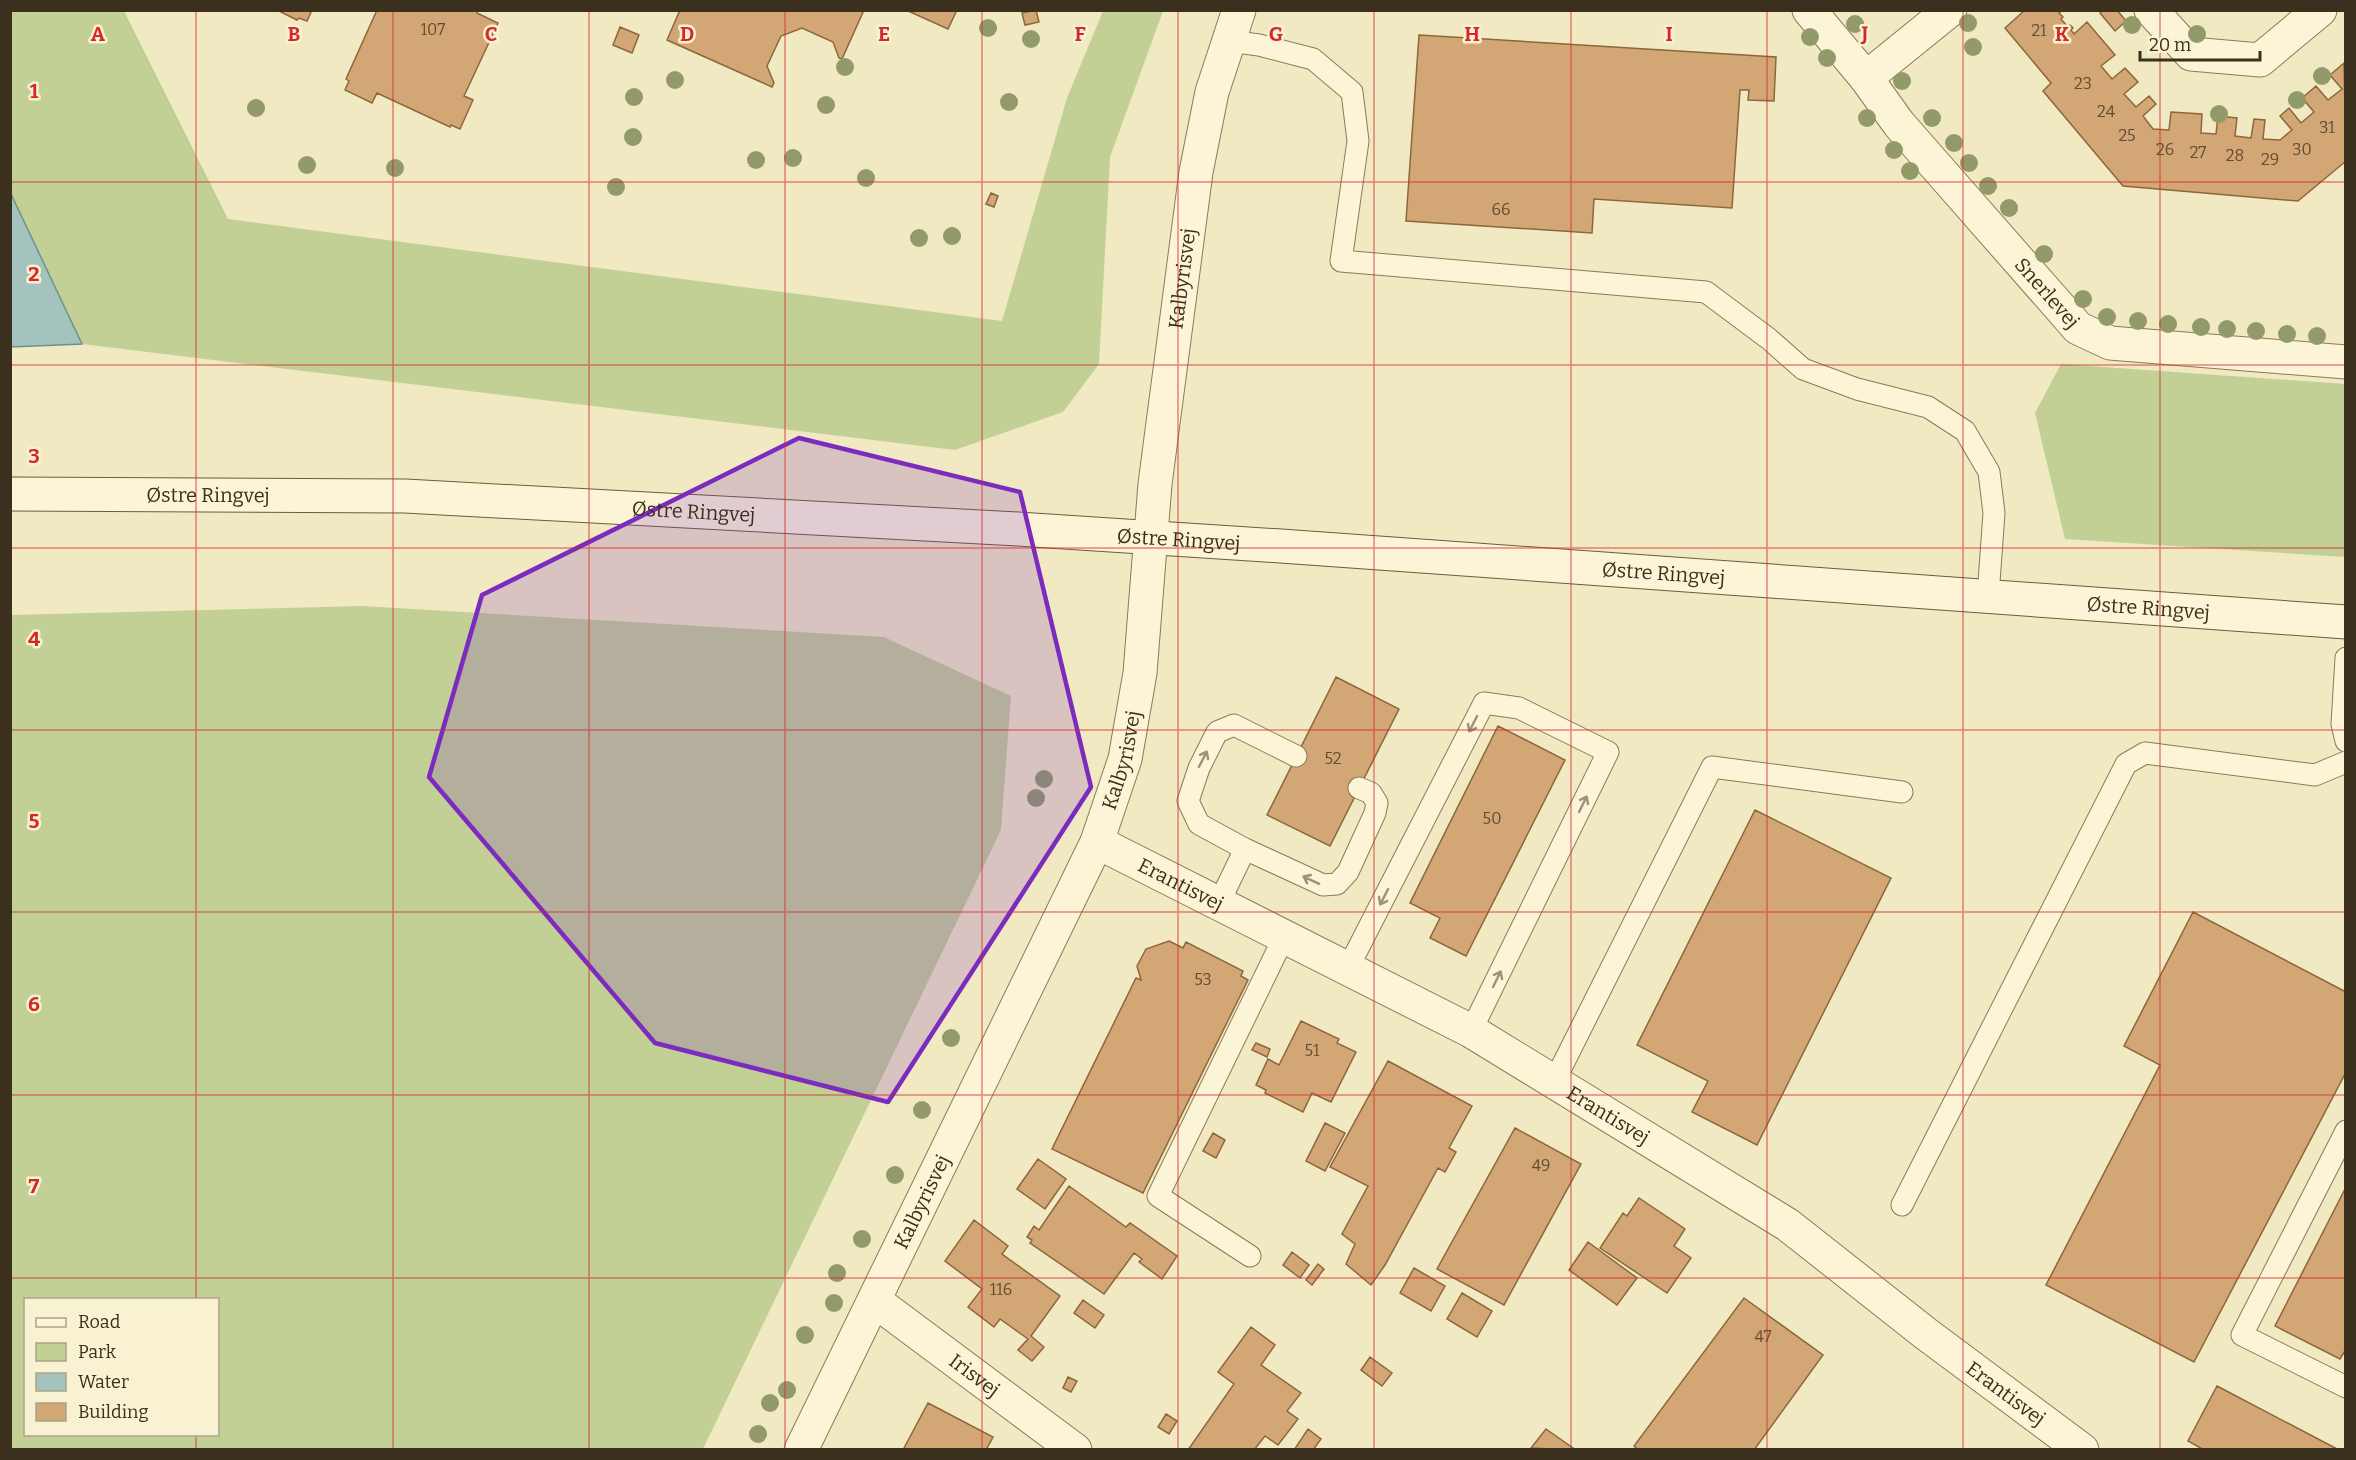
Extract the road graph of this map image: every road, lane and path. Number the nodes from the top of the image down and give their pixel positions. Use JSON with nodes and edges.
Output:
{"nodes":[{"id":1,"x":1239,"y":10,"type":"edge"},
{"id":2,"x":1809,"y":10,"type":"edge"},
{"id":3,"x":1950,"y":10,"type":"edge"},
{"id":4,"x":2151,"y":10,"type":"edge"},
{"id":5,"x":2320,"y":10,"type":"edge"},
{"id":6,"x":1229,"y":41,"type":"junction"},
{"id":7,"x":1866,"y":78,"type":"junction"},
{"id":8,"x":2346,"y":362,"type":"edge"},
{"id":9,"x":10,"y":494,"type":"edge"},
{"id":10,"x":1151,"y":537,"type":"junction"},
{"id":11,"x":1988,"y":596,"type":"junction"},
{"id":12,"x":2346,"y":622,"type":"edge"},
{"id":13,"x":2346,"y":658,"type":"edge"},
{"id":14,"x":2346,"y":741,"type":"edge"},
{"id":15,"x":1296,"y":756,"type":"dead end"},
{"id":16,"x":2346,"y":762,"type":"edge"},
{"id":17,"x":1359,"y":788,"type":"dead end"},
{"id":18,"x":1902,"y":792,"type":"dead end"},
{"id":19,"x":1097,"y":842,"type":"junction"},
{"id":20,"x":1245,"y":849,"type":"junction"},
{"id":21,"x":1219,"y":903,"type":"junction"},
{"id":22,"x":1284,"y":937,"type":"junction"},
{"id":23,"x":1348,"y":969,"type":"junction"},
{"id":24,"x":1471,"y":1031,"type":"junction"},
{"id":25,"x":1554,"y":1082,"type":"junction"},
{"id":26,"x":2346,"y":1131,"type":"edge"},
{"id":27,"x":1902,"y":1205,"type":"dead end"},
{"id":28,"x":1250,"y":1256,"type":"dead end"},
{"id":29,"x":875,"y":1301,"type":"junction"},
{"id":30,"x":2346,"y":1387,"type":"edge"},
{"id":31,"x":801,"y":1449,"type":"edge"},
{"id":32,"x":1075,"y":1449,"type":"edge"},
{"id":33,"x":2082,"y":1449,"type":"edge"}],
"edges":[{"from":1,"to":6,"type":"street","name":"Kalbyrisvej"},
{"from":2,"to":7,"type":"street","name":"Snerlevej"},
{"from":3,"to":7,"type":"street"},
{"from":4,"to":5,"type":"street"},
{"from":6,"to":10,"type":"street","name":"Kalbyrisvej"},
{"from":6,"to":11,"type":"lane"},
{"from":7,"to":8,"type":"street","name":"Snerlevej"},
{"from":9,"to":10,"type":"street","name":"Østre Ringvej"},
{"from":10,"to":11,"type":"street","name":"Østre Ringvej"},
{"from":10,"to":19,"type":"street","name":"Kalbyrisvej"},
{"from":11,"to":12,"type":"street","name":"Østre Ringvej"},
{"from":13,"to":14,"type":"lane"},
{"from":20,"to":15,"type":"lane","one_way":true},
{"from":16,"to":27,"type":"lane"},
{"from":17,"to":20,"type":"lane","one_way":true},
{"from":18,"to":25,"type":"lane"},
{"from":19,"to":21,"type":"street","name":"Erantisvej"},
{"from":19,"to":29,"type":"street","name":"Kalbyrisvej"},
{"from":20,"to":21,"type":"lane"},
{"from":21,"to":22,"type":"street","name":"Erantisvej"},
{"from":22,"to":23,"type":"street","name":"Erantisvej"},
{"from":22,"to":28,"type":"lane"},
{"from":23,"to":24,"type":"street","name":"Erantisvej"},
{"from":24,"to":23,"type":"lane","one_way":true},
{"from":24,"to":25,"type":"street","name":"Erantisvej"},
{"from":25,"to":33,"type":"street","name":"Erantisvej"},
{"from":26,"to":30,"type":"lane"},
{"from":29,"to":31,"type":"street","name":"Kalbyrisvej"},
{"from":29,"to":32,"type":"street","name":"Irisvej"}]}
